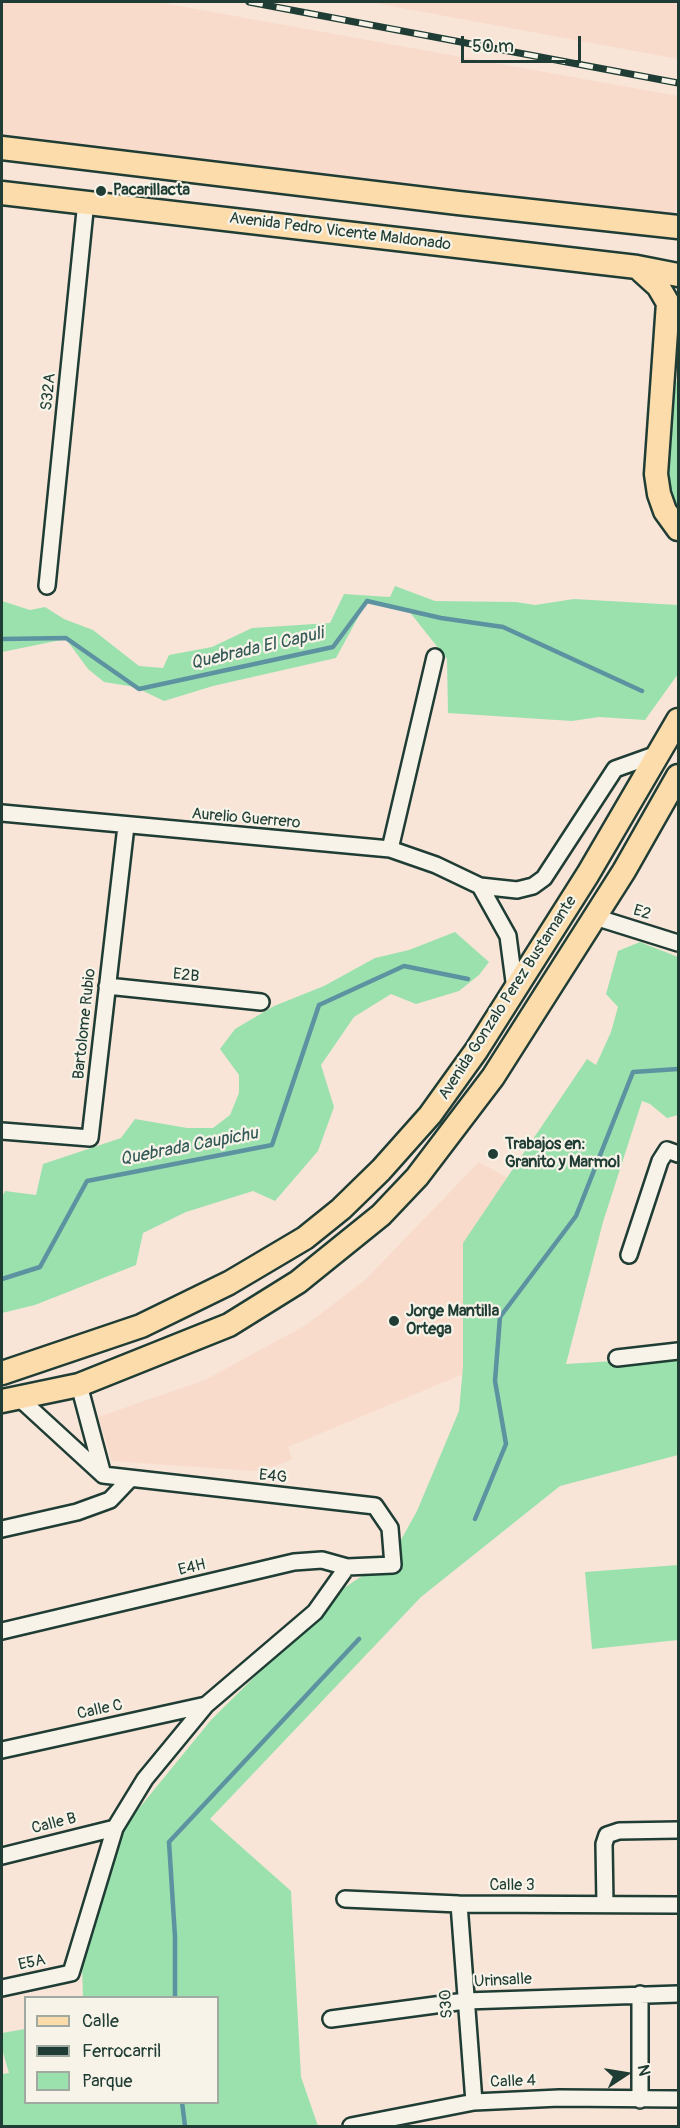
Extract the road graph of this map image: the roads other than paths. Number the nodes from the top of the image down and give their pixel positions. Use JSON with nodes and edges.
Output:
{"nodes":[{"id":1,"x":2,"y":148,"type":"edge"},
{"id":2,"x":2,"y":193,"type":"edge"},
{"id":3,"x":87,"y":201,"type":"junction"},
{"id":4,"x":678,"y":227,"type":"edge"},
{"id":5,"x":637,"y":267,"type":"junction"},
{"id":6,"x":678,"y":274,"type":"edge"},
{"id":7,"x":678,"y":351,"type":"edge"},
{"id":8,"x":664,"y":370,"type":"junction"},
{"id":9,"x":678,"y":528,"type":"edge"},
{"id":10,"x":47,"y":586,"type":"dead end"},
{"id":11,"x":435,"y":657,"type":"dead end"},
{"id":12,"x":678,"y":720,"type":"edge"},
{"id":13,"x":657,"y":754,"type":"junction"},
{"id":14,"x":678,"y":776,"type":"edge"},
{"id":15,"x":2,"y":813,"type":"edge"},
{"id":16,"x":126,"y":826,"type":"junction"},
{"id":17,"x":390,"y":849,"type":"junction"},
{"id":18,"x":480,"y":886,"type":"junction"},
{"id":19,"x":596,"y":917,"type":"junction"},
{"id":20,"x":678,"y":943,"type":"edge"},
{"id":21,"x":107,"y":987,"type":"junction"},
{"id":22,"x":515,"y":990,"type":"junction"},
{"id":23,"x":261,"y":1002,"type":"dead end"},
{"id":24,"x":2,"y":1131,"type":"edge"},
{"id":25,"x":678,"y":1154,"type":"edge"},
{"id":26,"x":629,"y":1255,"type":"dead end"},
{"id":27,"x":678,"y":1351,"type":"edge"},
{"id":28,"x":617,"y":1358,"type":"dead end"},
{"id":29,"x":2,"y":1373,"type":"edge"},
{"id":30,"x":79,"y":1385,"type":"junction"},
{"id":31,"x":10,"y":1399,"type":"edge"},
{"id":32,"x":103,"y":1475,"type":"junction"},
{"id":33,"x":129,"y":1480,"type":"junction"},
{"id":34,"x":2,"y":1529,"type":"edge"},
{"id":35,"x":393,"y":1565,"type":"joint"},
{"id":36,"x":347,"y":1567,"type":"junction"},
{"id":37,"x":2,"y":1631,"type":"edge"},
{"id":38,"x":206,"y":1705,"type":"junction"},
{"id":39,"x":2,"y":1750,"type":"edge"},
{"id":40,"x":115,"y":1827,"type":"junction"},
{"id":41,"x":678,"y":1830,"type":"edge"},
{"id":42,"x":2,"y":1856,"type":"edge"},
{"id":43,"x":345,"y":1899,"type":"dead end"},
{"id":44,"x":459,"y":1904,"type":"junction"},
{"id":45,"x":605,"y":1904,"type":"junction"},
{"id":46,"x":678,"y":1905,"type":"edge"},
{"id":47,"x":2,"y":1988,"type":"edge"},
{"id":48,"x":640,"y":1994,"type":"junction"},
{"id":49,"x":678,"y":1994,"type":"edge"},
{"id":50,"x":465,"y":2001,"type":"junction"},
{"id":51,"x":331,"y":2019,"type":"dead end"},
{"id":52,"x":678,"y":2099,"type":"edge"},
{"id":53,"x":640,"y":2100,"type":"junction"},
{"id":54,"x":474,"y":2102,"type":"junction"},
{"id":55,"x":351,"y":2127,"type":"edge"}],
"edges":[{"from":1,"to":4,"type":"main road"},
{"from":2,"to":3,"type":"main road","name":"Avenida Pedro Vicente Maldonado"},
{"from":3,"to":5,"type":"main road","name":"Avenida Pedro Vicente Maldonado"},
{"from":3,"to":10,"type":"street","name":"S32A"},
{"from":5,"to":6,"type":"main road","name":"Avenida Pedro Vicente Maldonado"},
{"from":5,"to":8,"type":"main road"},
{"from":7,"to":8,"type":"main road"},
{"from":8,"to":9,"type":"main road"},
{"from":11,"to":17,"type":"street"},
{"from":12,"to":13,"type":"main road","name":"Avenida Gonzalo Perez Bustamante"},
{"from":13,"to":18,"type":"street","name":"Aurelio Guerrero"},
{"from":13,"to":22,"type":"main road","name":"Avenida Gonzalo Perez Bustamante"},
{"from":14,"to":19,"type":"main road","name":"Avenida Gonzalo Perez Bustamante"},
{"from":15,"to":16,"type":"street","name":"Aurelio Guerrero"},
{"from":16,"to":17,"type":"street","name":"Aurelio Guerrero"},
{"from":16,"to":21,"type":"street","name":"Bartolome Rubio"},
{"from":17,"to":18,"type":"street","name":"Aurelio Guerrero"},
{"from":18,"to":22,"type":"street"},
{"from":19,"to":20,"type":"street","name":"E2"},
{"from":19,"to":30,"type":"main road","name":"Avenida Gonzalo Perez Bustamante"},
{"from":21,"to":23,"type":"street","name":"E2B"},
{"from":21,"to":24,"type":"street","name":"Bartolome Rubio"},
{"from":22,"to":29,"type":"main road","name":"Avenida Gonzalo Perez Bustamante"},
{"from":25,"to":26,"type":"street"},
{"from":27,"to":28,"type":"street"},
{"from":30,"to":31,"type":"main road","name":"Avenida Gonzalo Perez Bustamante"},
{"from":30,"to":32,"type":"street"},
{"from":31,"to":32,"type":"street"},
{"from":32,"to":33,"type":"street","name":"E4G"},
{"from":33,"to":34,"type":"street"},
{"from":33,"to":35,"type":"street","name":"E4G"},
{"from":35,"to":36,"type":"street","name":"E4H"},
{"from":36,"to":37,"type":"street","name":"E4H"},
{"from":36,"to":38,"type":"street"},
{"from":38,"to":39,"type":"street","name":"Calle C"},
{"from":38,"to":40,"type":"street"},
{"from":40,"to":42,"type":"street","name":"Calle B"},
{"from":40,"to":47,"type":"street","name":"E5A"},
{"from":41,"to":45,"type":"street"},
{"from":43,"to":44,"type":"street","name":"Calle 3"},
{"from":44,"to":45,"type":"street","name":"Calle 3"},
{"from":44,"to":50,"type":"street","name":"S30"},
{"from":45,"to":46,"type":"street","name":"Calle 3"},
{"from":48,"to":49,"type":"street","name":"Urinsalle"},
{"from":48,"to":50,"type":"street","name":"Urinsalle"},
{"from":48,"to":53,"type":"street"},
{"from":50,"to":51,"type":"street","name":"Urinsalle"},
{"from":50,"to":54,"type":"street","name":"S30"},
{"from":52,"to":53,"type":"street","name":"Calle 4"},
{"from":53,"to":54,"type":"street","name":"Calle 4"},
{"from":54,"to":55,"type":"street","name":"Calle 4"}]}
